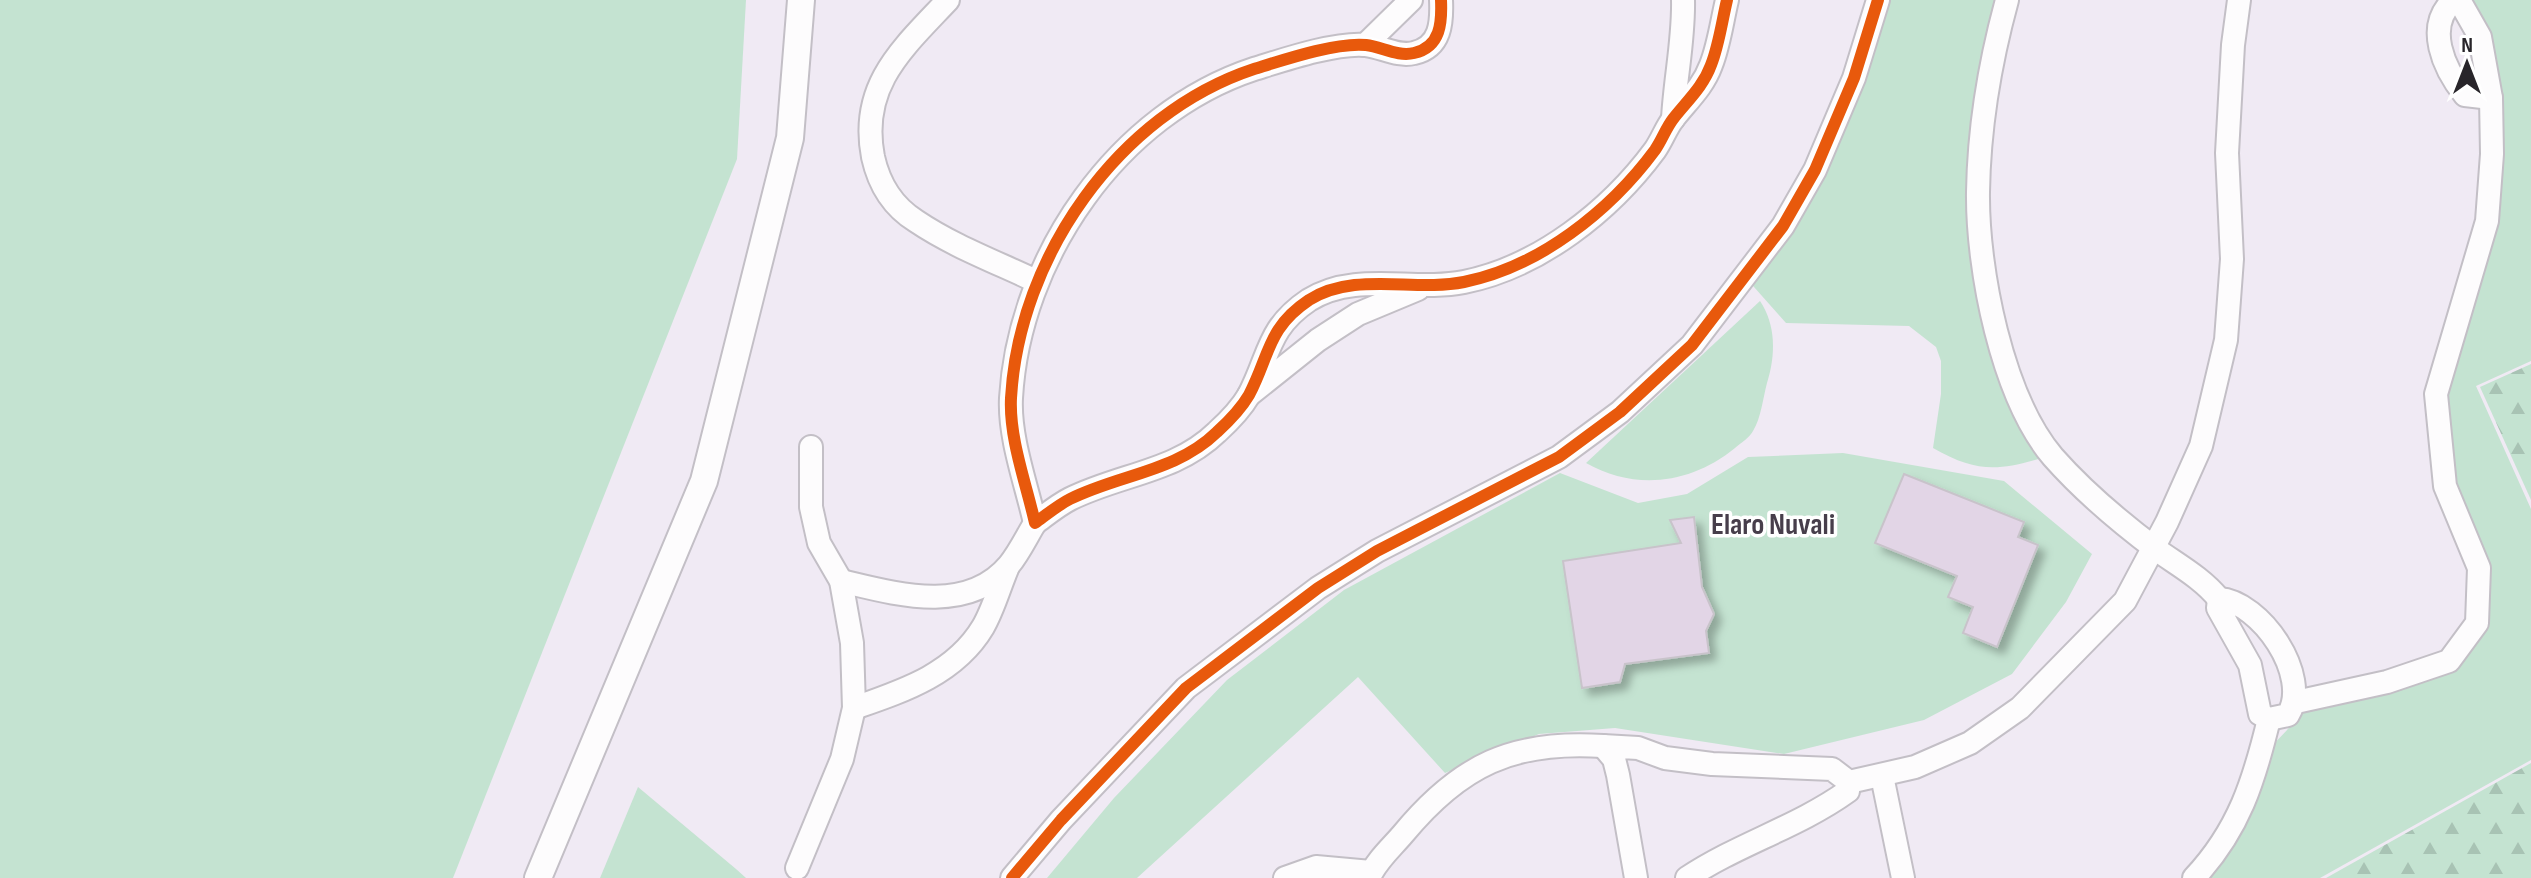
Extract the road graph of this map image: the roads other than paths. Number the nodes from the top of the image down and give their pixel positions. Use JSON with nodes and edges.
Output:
{"nodes":[{"id":1,"x":801,"y":0,"type":"edge"},
{"id":2,"x":948,"y":0,"type":"edge"},
{"id":3,"x":1411,"y":0,"type":"edge"},
{"id":4,"x":1441,"y":0,"type":"edge"},
{"id":5,"x":1683,"y":0,"type":"edge"},
{"id":6,"x":1727,"y":0,"type":"edge"},
{"id":7,"x":1878,"y":0,"type":"edge"},
{"id":8,"x":2007,"y":0,"type":"edge"},
{"id":9,"x":2239,"y":0,"type":"edge"},
{"id":10,"x":2457,"y":0,"type":"edge"},
{"id":11,"x":1365,"y":45,"type":"junction"},
{"id":12,"x":2491,"y":98,"type":"junction"},
{"id":13,"x":1673,"y":119,"type":"junction"},
{"id":14,"x":1036,"y":281,"type":"junction"},
{"id":15,"x":1424,"y":287,"type":"junction"},
{"id":16,"x":1248,"y":396,"type":"junction"},
{"id":17,"x":811,"y":447,"type":"dead end"},
{"id":18,"x":1035,"y":523,"type":"junction"},
{"id":19,"x":2153,"y":547,"type":"junction"},
{"id":20,"x":1009,"y":565,"type":"junction"},
{"id":21,"x":841,"y":581,"type":"junction"},
{"id":22,"x":2219,"y":599,"type":"junction"},
{"id":23,"x":2284,"y":654,"type":"junction"},
{"id":24,"x":2251,"y":670,"type":"junction"},
{"id":25,"x":2296,"y":702,"type":"junction"},
{"id":26,"x":854,"y":708,"type":"junction"},
{"id":27,"x":2269,"y":719,"type":"junction"},
{"id":28,"x":1603,"y":746,"type":"junction"},
{"id":29,"x":1882,"y":776,"type":"junction"},
{"id":30,"x":1849,"y":782,"type":"junction"},
{"id":31,"x":797,"y":868,"type":"dead end"},
{"id":32,"x":1370,"y":875,"type":"edge"},
{"id":33,"x":538,"y":878,"type":"edge"},
{"id":34,"x":1012,"y":878,"type":"edge"},
{"id":35,"x":1285,"y":878,"type":"edge"},
{"id":36,"x":1636,"y":878,"type":"edge"},
{"id":37,"x":1687,"y":878,"type":"edge"},
{"id":38,"x":1903,"y":878,"type":"edge"},
{"id":39,"x":2194,"y":878,"type":"edge"}],
"edges":[{"from":1,"to":33,"type":"street"},
{"from":2,"to":14,"type":"street"},
{"from":3,"to":11,"type":"street"},
{"from":4,"to":11,"type":"street"},
{"from":5,"to":13,"type":"street"},
{"from":6,"to":13,"type":"street"},
{"from":7,"to":34,"type":"street"},
{"from":8,"to":19,"type":"street"},
{"from":9,"to":19,"type":"street"},
{"from":10,"to":12,"type":"street"},
{"from":10,"to":12,"type":"street"},
{"from":11,"to":14,"type":"street"},
{"from":12,"to":25,"type":"street"},
{"from":13,"to":15,"type":"street"},
{"from":14,"to":18,"type":"street"},
{"from":15,"to":16,"type":"street"},
{"from":15,"to":16,"type":"street"},
{"from":16,"to":18,"type":"street"},
{"from":17,"to":21,"type":"street"},
{"from":18,"to":20,"type":"street"},
{"from":19,"to":22,"type":"street"},
{"from":19,"to":29,"type":"street"},
{"from":20,"to":21,"type":"street"},
{"from":20,"to":26,"type":"street"},
{"from":21,"to":26,"type":"street"},
{"from":22,"to":23,"type":"street"},
{"from":22,"to":24,"type":"street"},
{"from":23,"to":24,"type":"street"},
{"from":23,"to":25,"type":"street"},
{"from":24,"to":27,"type":"street"},
{"from":25,"to":27,"type":"street"},
{"from":26,"to":31,"type":"street"},
{"from":27,"to":39,"type":"street"},
{"from":28,"to":30,"type":"street"},
{"from":28,"to":32,"type":"street"},
{"from":28,"to":36,"type":"street"},
{"from":29,"to":30,"type":"street"},
{"from":29,"to":38,"type":"street"},
{"from":30,"to":37,"type":"street"},
{"from":32,"to":35,"type":"street"}]}
